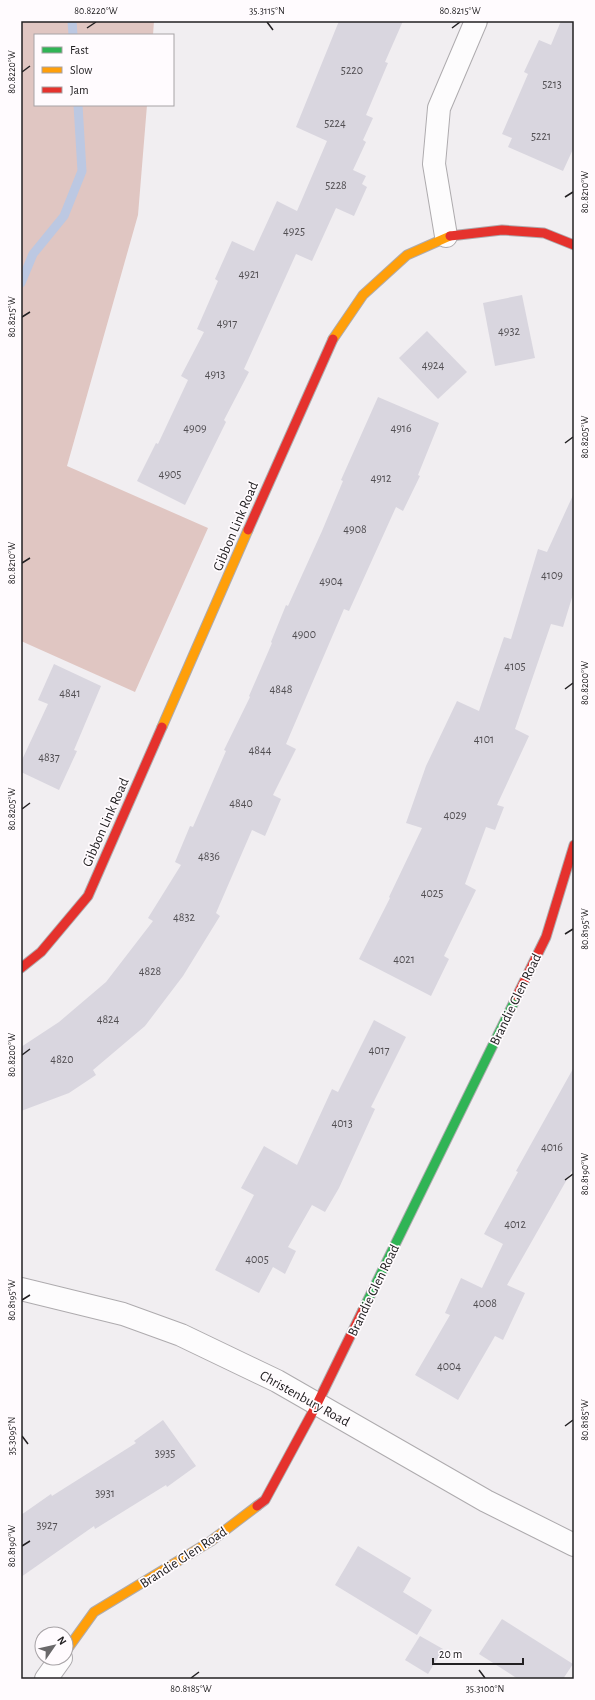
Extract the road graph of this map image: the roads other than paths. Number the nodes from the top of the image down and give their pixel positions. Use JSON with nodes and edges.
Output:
{"nodes":[{"id":1,"x":476,"y":21,"type":"edge"},
{"id":2,"x":446,"y":236,"type":"junction"},
{"id":3,"x":574,"y":245,"type":"edge"},
{"id":4,"x":574,"y":845,"type":"edge"},
{"id":5,"x":21,"y":968,"type":"edge"},
{"id":6,"x":21,"y":1289,"type":"edge"},
{"id":7,"x":317,"y":1404,"type":"junction"},
{"id":8,"x":574,"y":1545,"type":"edge"},
{"id":9,"x":74,"y":1640,"type":"edge"},
{"id":10,"x":55,"y":1666,"type":"edge"},
{"id":11,"x":46,"y":1679,"type":"edge"}],
"edges":[{"from":1,"to":2,"type":"street"},
{"from":2,"to":3,"type":"street","name":"Gibbon Link Road"},
{"from":2,"to":5,"type":"street","name":"Gibbon Link Road"},
{"from":4,"to":7,"type":"street","name":"Brandie Glen Road"},
{"from":6,"to":7,"type":"street","name":"Christenbury Road"},
{"from":7,"to":8,"type":"street","name":"Christenbury Road"},
{"from":7,"to":9,"type":"street","name":"Brandie Glen Road"},
{"from":10,"to":11,"type":"street"}]}
